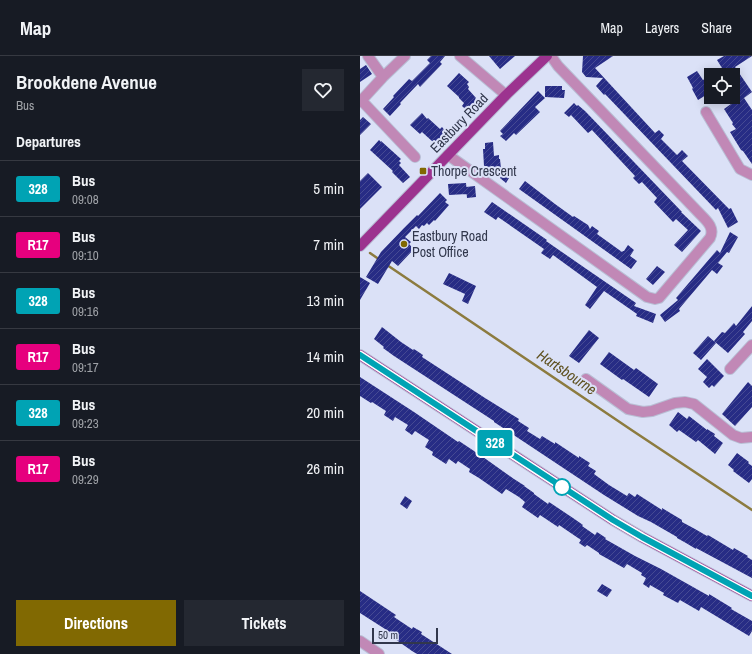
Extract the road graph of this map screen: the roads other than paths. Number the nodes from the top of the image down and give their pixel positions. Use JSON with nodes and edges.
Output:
{"nodes":[{"id":1,"x":368,"y":56,"type":"edge"},
{"id":2,"x":405,"y":56,"type":"edge"},
{"id":3,"x":460,"y":56,"type":"edge"},
{"id":4,"x":547,"y":56,"type":"edge"},
{"id":5,"x":551,"y":56,"type":"edge"},
{"id":6,"x":383,"y":77,"type":"junction"},
{"id":7,"x":506,"y":95,"type":"junction"},
{"id":8,"x":361,"y":102,"type":"edge"},
{"id":9,"x":706,"y":112,"type":"dead end"},
{"id":10,"x":448,"y":155,"type":"junction"},
{"id":11,"x":416,"y":157,"type":"dead end"},
{"id":12,"x":752,"y":175,"type":"edge"},
{"id":13,"x":360,"y":246,"type":"edge"},
{"id":14,"x":752,"y":345,"type":"edge"},
{"id":15,"x":360,"y":355,"type":"edge"},
{"id":16,"x":748,"y":356,"type":"edge"},
{"id":17,"x":730,"y":369,"type":"dead end"},
{"id":18,"x":586,"y":379,"type":"dead end"},
{"id":19,"x":752,"y":437,"type":"edge"},
{"id":20,"x":752,"y":596,"type":"edge"},
{"id":21,"x":360,"y":641,"type":"edge"},
{"id":22,"x":379,"y":654,"type":"edge"}],
"edges":[{"from":1,"to":6,"type":"street"},
{"from":2,"to":6,"type":"street"},
{"from":3,"to":7,"type":"street"},
{"from":4,"to":7,"type":"main road","name":"Eastbury Road"},
{"from":5,"to":10,"type":"street"},
{"from":6,"to":8,"type":"street"},
{"from":7,"to":10,"type":"main road","name":"Eastbury Road"},
{"from":8,"to":11,"type":"street"},
{"from":9,"to":12,"type":"street"},
{"from":10,"to":13,"type":"main road","name":"Eastbury Road"},
{"from":14,"to":16,"type":"street"},
{"from":15,"to":20,"type":"main road"},
{"from":16,"to":17,"type":"street"},
{"from":18,"to":19,"type":"street"},
{"from":21,"to":22,"type":"street"}]}
